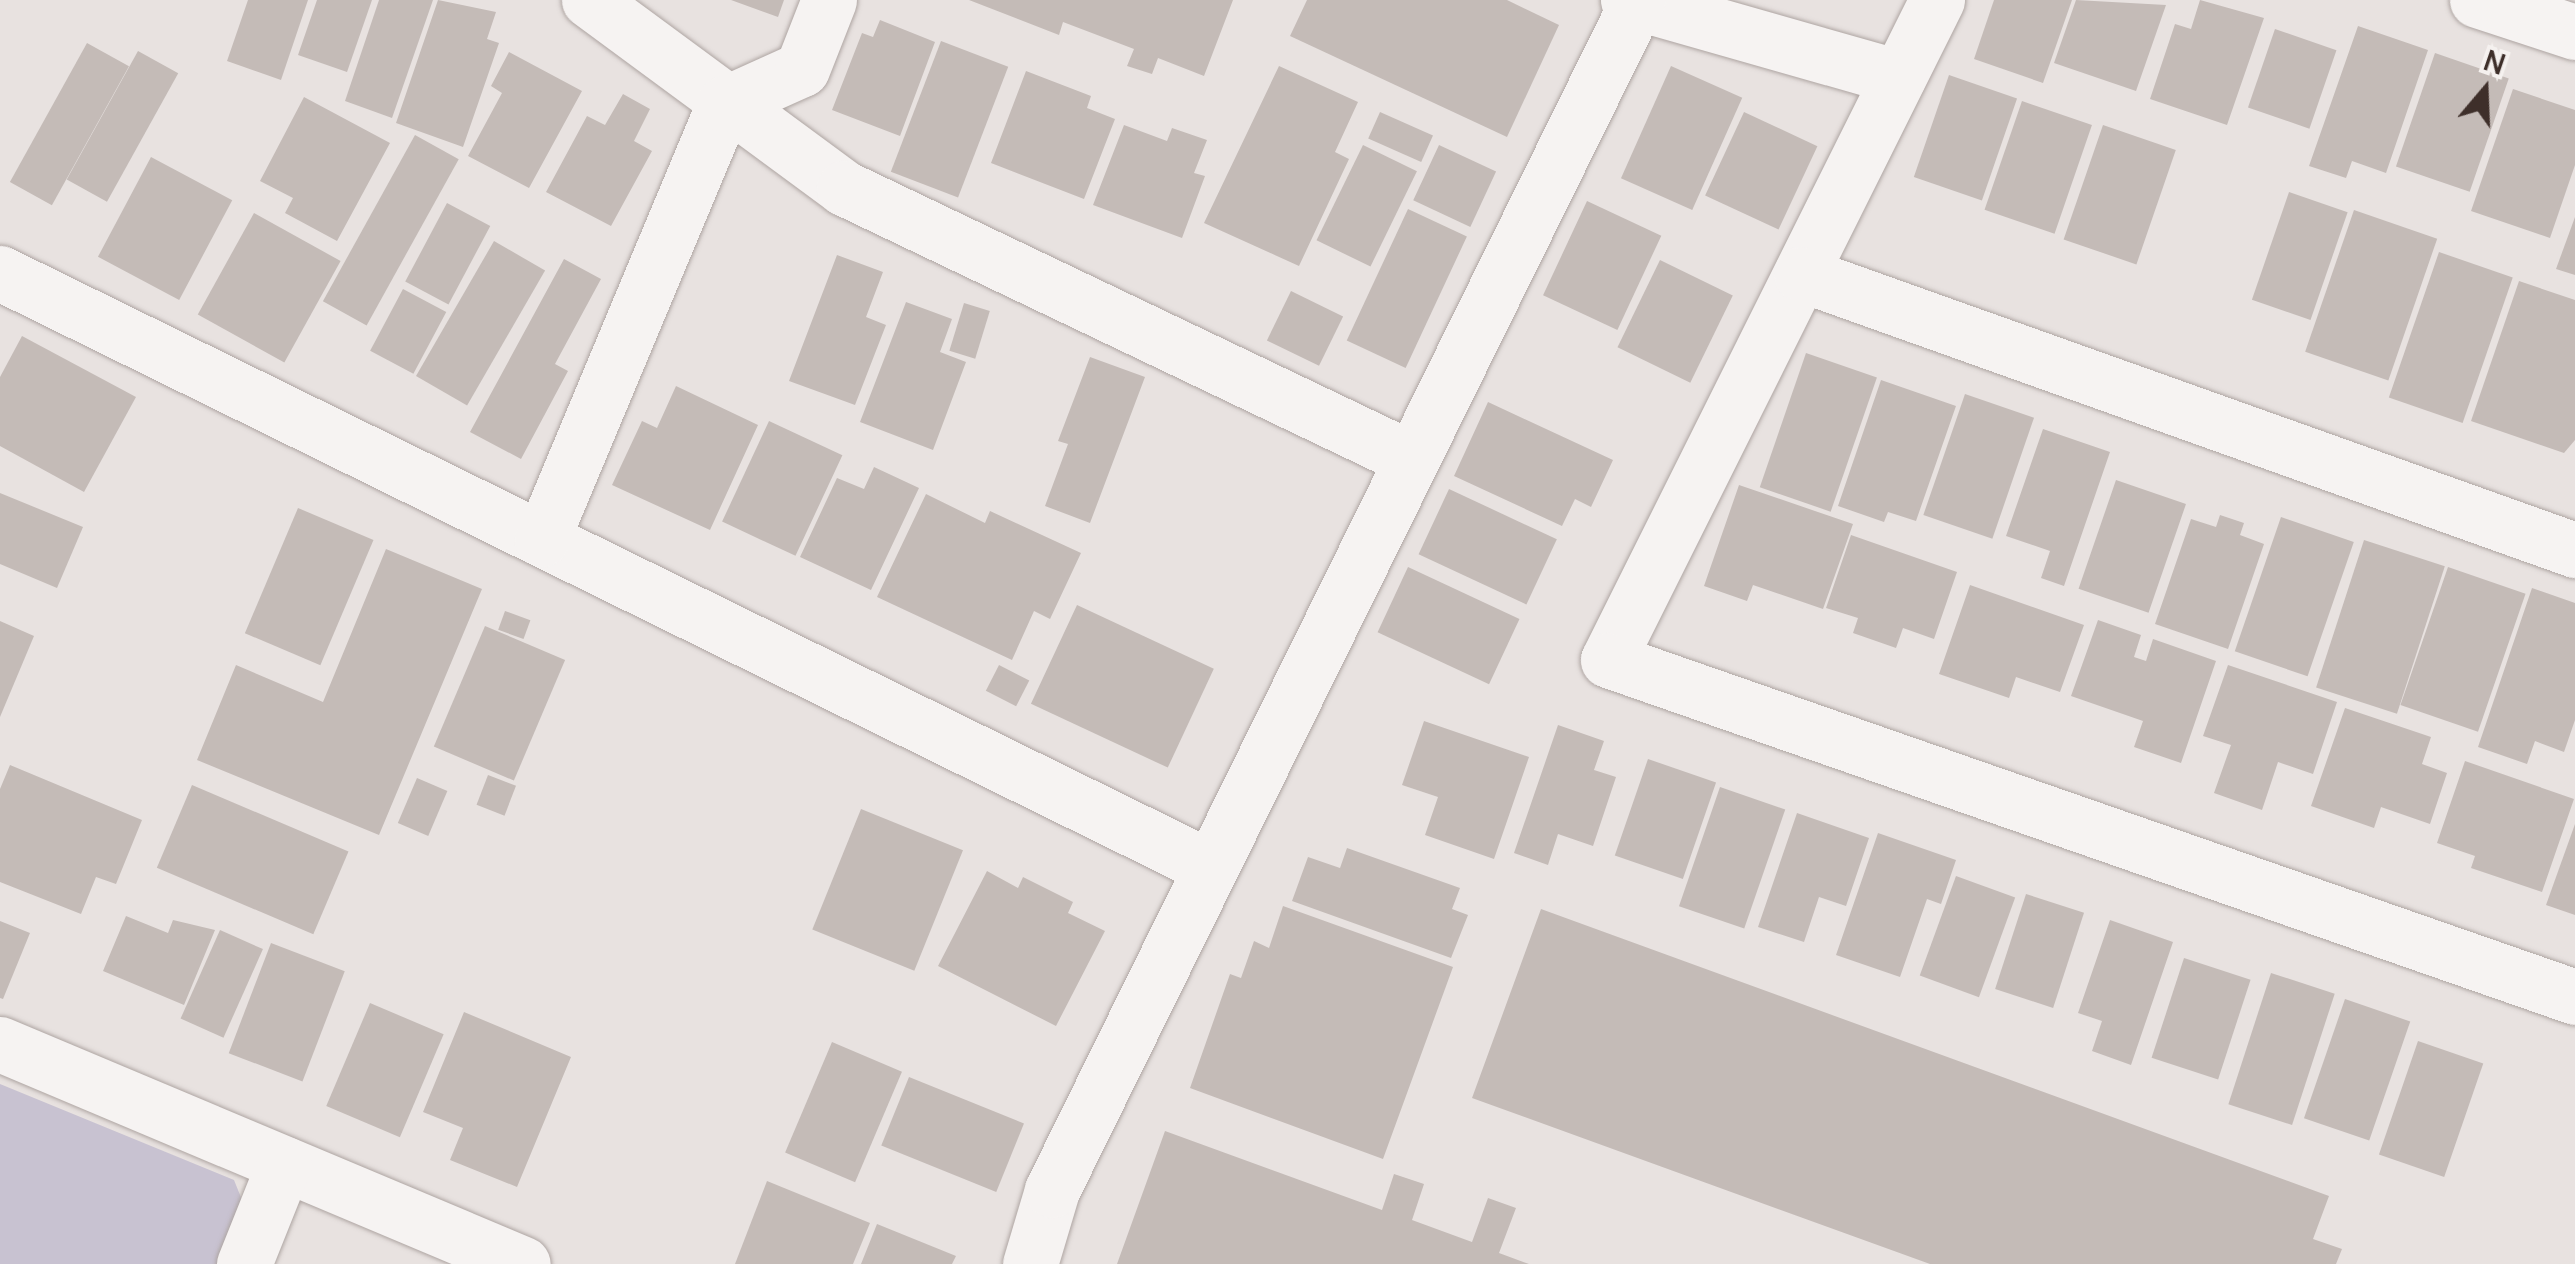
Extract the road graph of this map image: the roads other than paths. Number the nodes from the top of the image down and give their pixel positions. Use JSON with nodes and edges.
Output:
{"nodes":[{"id":1,"x":590,"y":0,"type":"edge"},
{"id":2,"x":828,"y":0,"type":"edge"},
{"id":3,"x":1937,"y":0,"type":"edge"},
{"id":4,"x":2477,"y":0,"type":"edge"},
{"id":5,"x":1634,"y":1,"type":"edge"},
{"id":6,"x":2575,"y":32,"type":"edge"},
{"id":7,"x":1898,"y":77,"type":"junction"},
{"id":8,"x":724,"y":104,"type":"junction"},
{"id":9,"x":0,"y":273,"type":"edge"},
{"id":10,"x":1801,"y":274,"type":"junction"},
{"id":11,"x":1412,"y":459,"type":"junction"},
{"id":12,"x":542,"y":539,"type":"junction"},
{"id":13,"x":2575,"y":550,"type":"edge"},
{"id":14,"x":1210,"y":867,"type":"junction"},
{"id":15,"x":2575,"y":997,"type":"edge"},
{"id":16,"x":0,"y":1044,"type":"edge"},
{"id":17,"x":284,"y":1164,"type":"junction"},
{"id":18,"x":244,"y":1264,"type":"edge"},
{"id":19,"x":523,"y":1264,"type":"edge"},
{"id":20,"x":1030,"y":1264,"type":"edge"}],
"edges":[{"from":1,"to":8,"type":"street"},
{"from":2,"to":8,"type":"street"},
{"from":3,"to":7,"type":"street"},
{"from":4,"to":6,"type":"street"},
{"from":5,"to":7,"type":"street"},
{"from":5,"to":11,"type":"street"},
{"from":7,"to":10,"type":"street"},
{"from":8,"to":11,"type":"street"},
{"from":8,"to":12,"type":"street"},
{"from":9,"to":12,"type":"street"},
{"from":10,"to":13,"type":"street"},
{"from":10,"to":15,"type":"street"},
{"from":11,"to":14,"type":"street"},
{"from":12,"to":14,"type":"street"},
{"from":14,"to":20,"type":"street"},
{"from":16,"to":17,"type":"street"},
{"from":17,"to":18,"type":"street"},
{"from":17,"to":19,"type":"street"}]}
